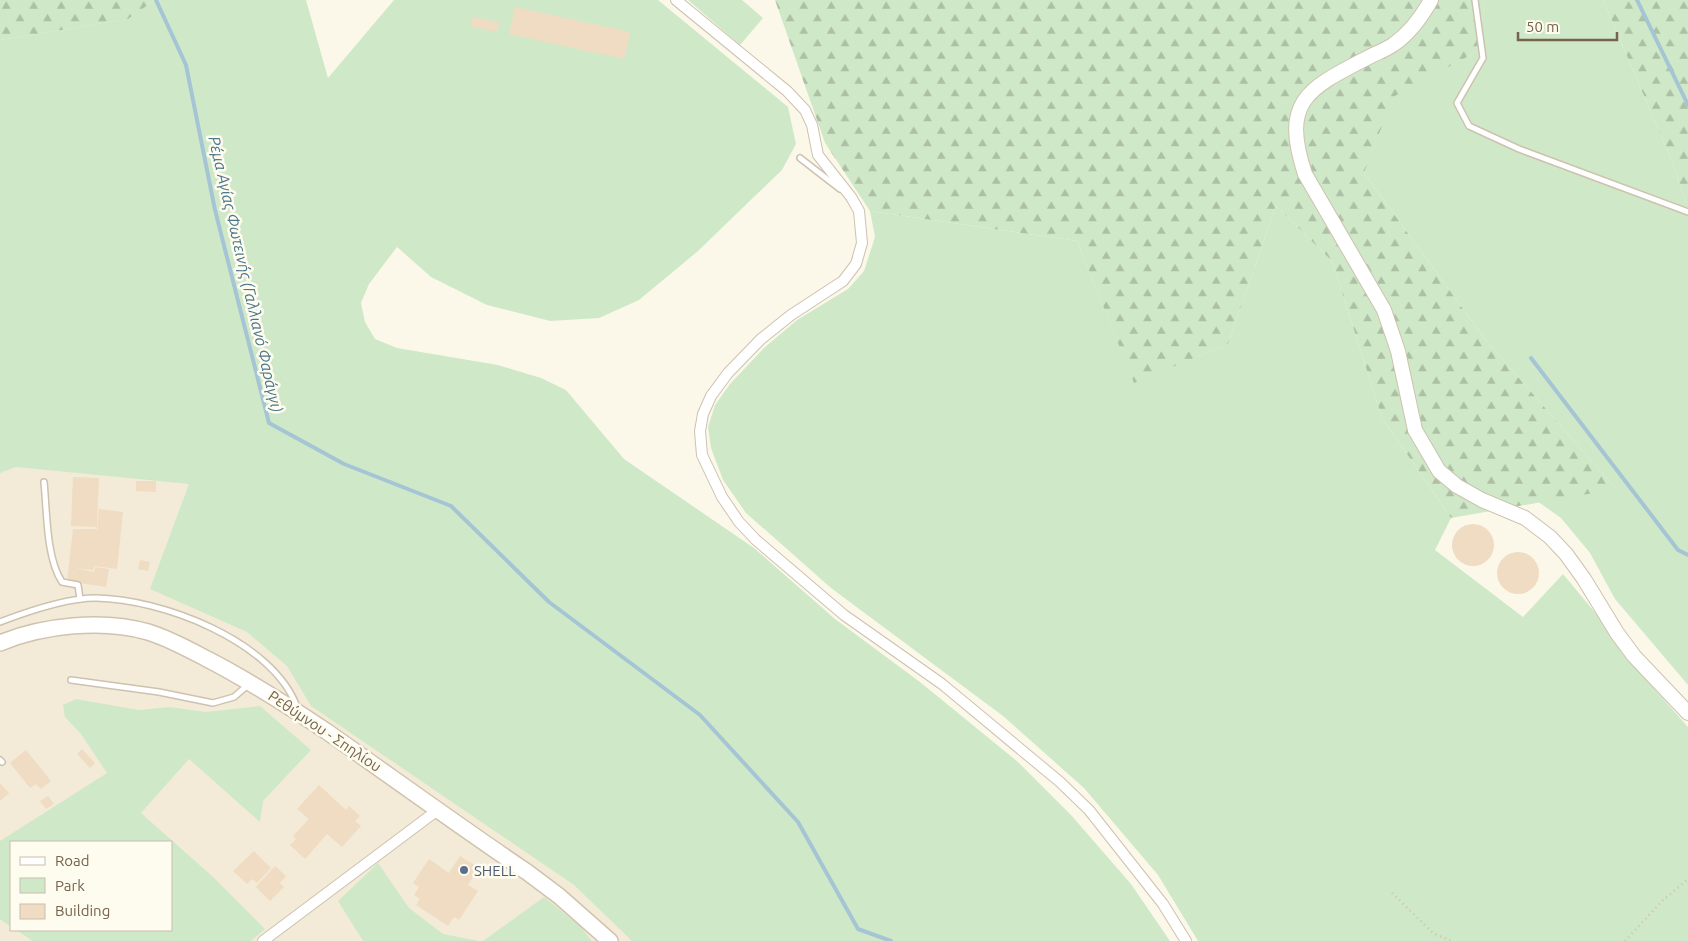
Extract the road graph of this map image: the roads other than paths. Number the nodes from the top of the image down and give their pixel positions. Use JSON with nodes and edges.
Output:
{"nodes":[{"id":1,"x":676,"y":0,"type":"edge"},
{"id":2,"x":1431,"y":0,"type":"edge"},
{"id":3,"x":1476,"y":0,"type":"edge"},
{"id":4,"x":800,"y":158,"type":"dead end"},
{"id":5,"x":851,"y":196,"type":"junction"},
{"id":6,"x":1688,"y":212,"type":"edge"},
{"id":7,"x":44,"y":482,"type":"dead end"},
{"id":8,"x":80,"y":599,"type":"junction"},
{"id":9,"x":0,"y":622,"type":"edge"},
{"id":10,"x":0,"y":643,"type":"edge"},
{"id":11,"x":71,"y":680,"type":"dead end"},
{"id":12,"x":251,"y":682,"type":"junction"},
{"id":13,"x":300,"y":713,"type":"junction"},
{"id":14,"x":1688,"y":713,"type":"edge"},
{"id":15,"x":439,"y":809,"type":"junction"},
{"id":16,"x":263,"y":941,"type":"edge"},
{"id":17,"x":610,"y":941,"type":"edge"},
{"id":18,"x":1186,"y":941,"type":"edge"}],
"edges":[{"from":1,"to":5,"type":"street"},
{"from":2,"to":14,"type":"street"},
{"from":3,"to":6,"type":"lane"},
{"from":4,"to":5,"type":"lane"},
{"from":5,"to":18,"type":"street"},
{"from":7,"to":8,"type":"lane"},
{"from":8,"to":9,"type":"lane"},
{"from":8,"to":13,"type":"lane"},
{"from":10,"to":12,"type":"main road","name":"Ρεθύμνου - Σπηλίου"},
{"from":11,"to":12,"type":"lane"},
{"from":12,"to":13,"type":"main road","name":"Ρεθύμνου - Σπηλίου"},
{"from":13,"to":15,"type":"main road","name":"Ρεθύμνου - Σπηλίου"},
{"from":15,"to":16,"type":"street"},
{"from":15,"to":17,"type":"main road","name":"Ρεθύμνου - Σπηλίου"}]}
